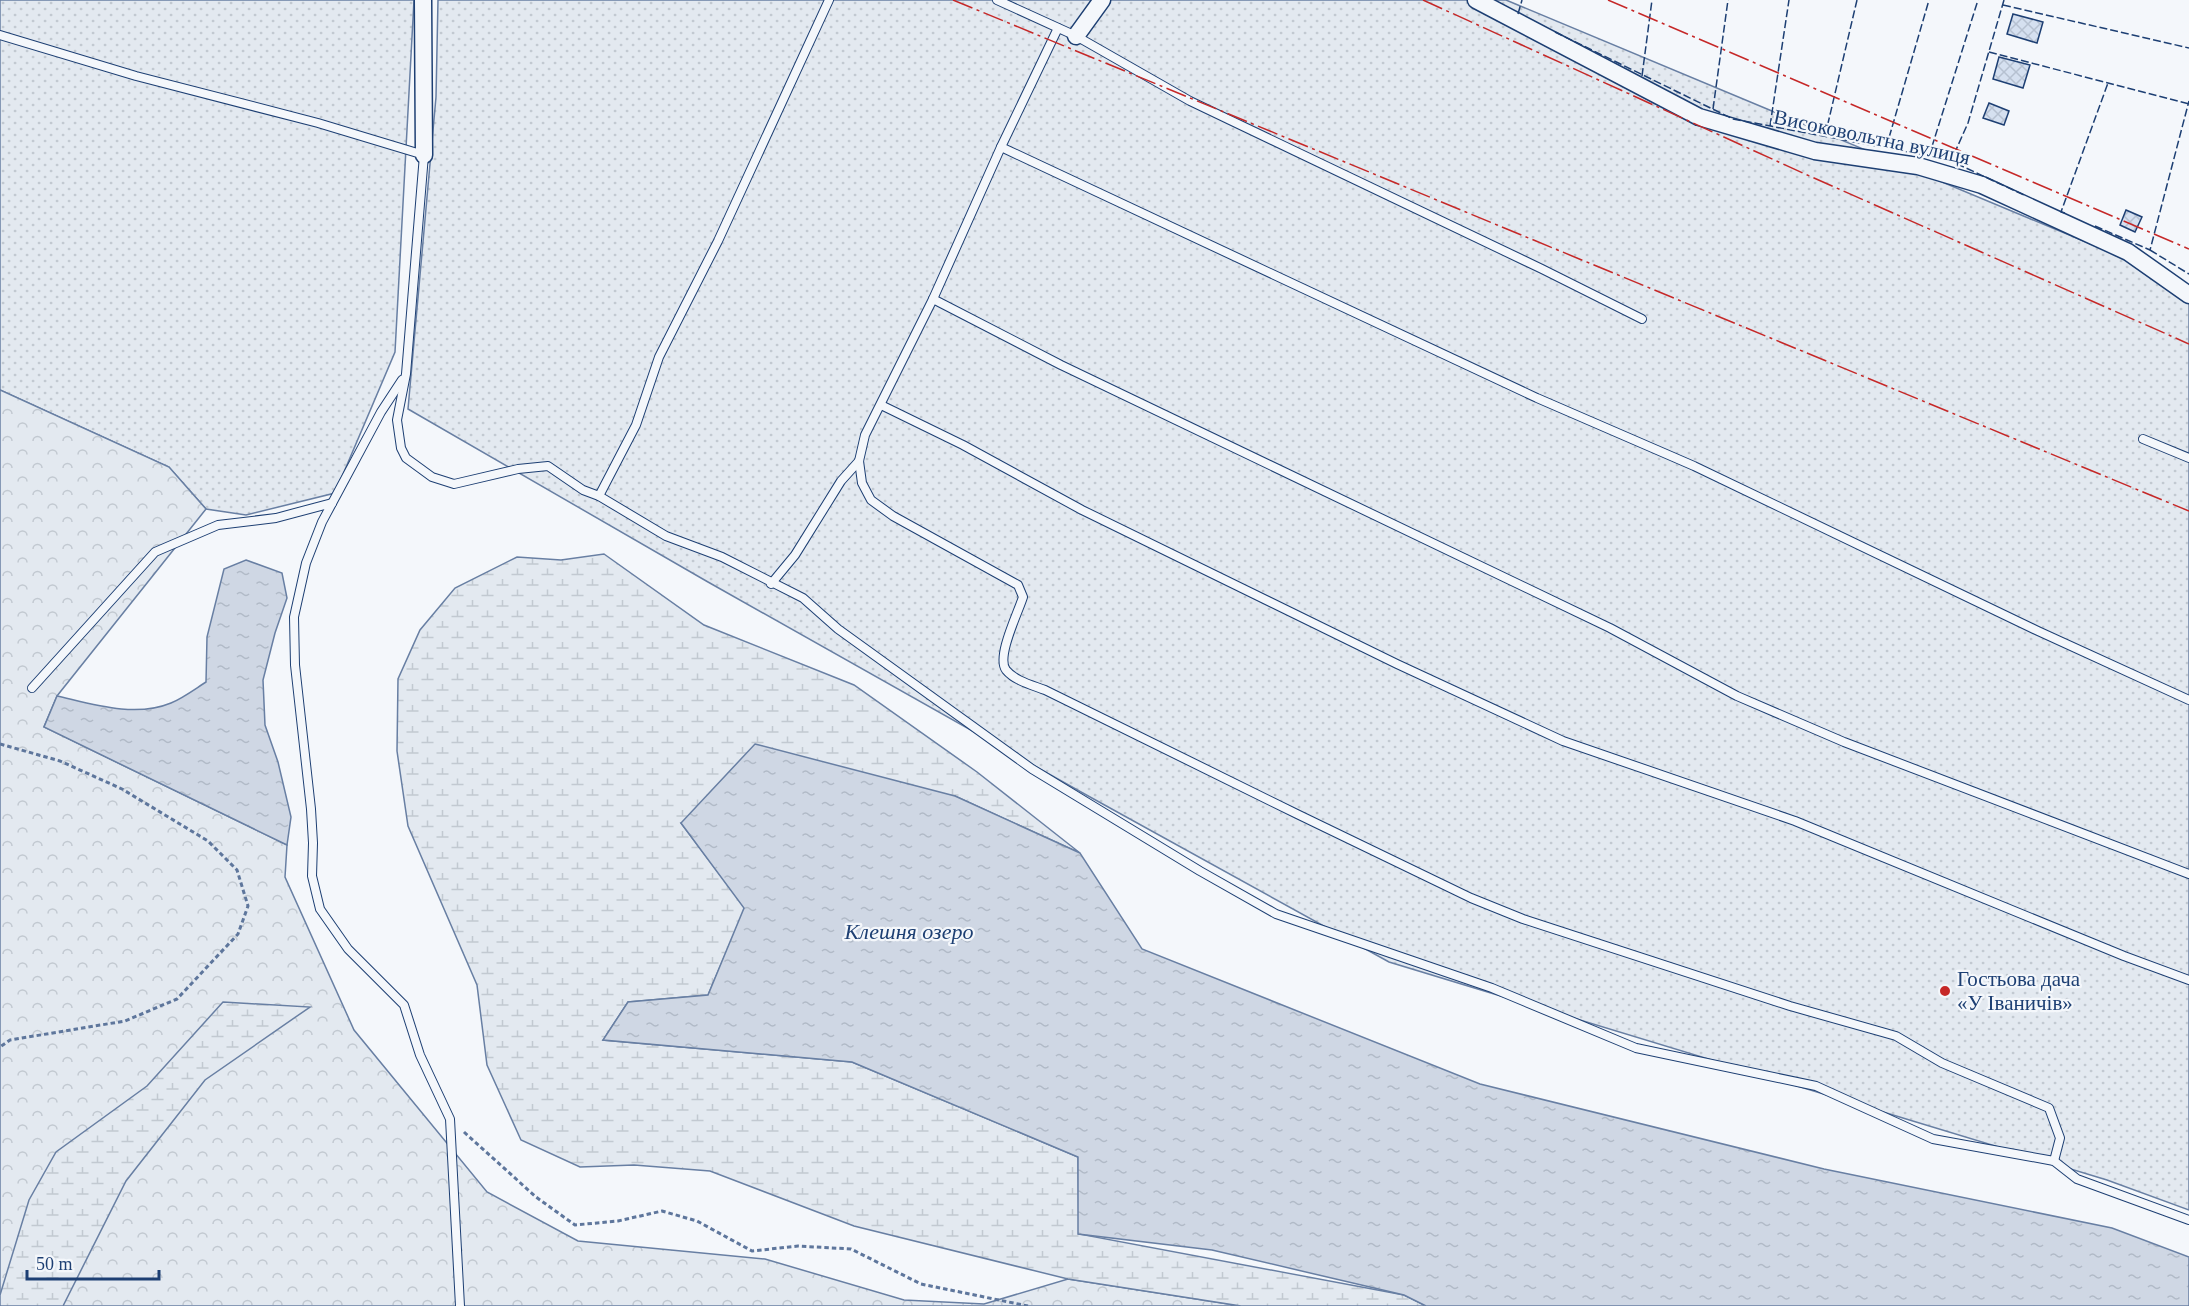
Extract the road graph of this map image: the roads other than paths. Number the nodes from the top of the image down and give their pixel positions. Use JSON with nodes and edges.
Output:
{"nodes":[{"id":1,"x":423,"y":0,"type":"edge"},
{"id":2,"x":829,"y":0,"type":"edge"},
{"id":3,"x":997,"y":0,"type":"edge"},
{"id":4,"x":1102,"y":0,"type":"edge"},
{"id":5,"x":1476,"y":0,"type":"edge"},
{"id":6,"x":1058,"y":28,"type":"junction"},
{"id":7,"x":0,"y":35,"type":"edge"},
{"id":8,"x":1076,"y":36,"type":"junction"},
{"id":9,"x":1001,"y":147,"type":"junction"},
{"id":10,"x":424,"y":154,"type":"junction"},
{"id":11,"x":2189,"y":295,"type":"edge"},
{"id":12,"x":933,"y":299,"type":"junction"},
{"id":13,"x":1642,"y":320,"type":"dead end"},
{"id":14,"x":406,"y":374,"type":"junction"},
{"id":15,"x":881,"y":405,"type":"junction"},
{"id":16,"x":2143,"y":439,"type":"dead end"},
{"id":17,"x":2189,"y":458,"type":"edge"},
{"id":18,"x":859,"y":461,"type":"junction"},
{"id":19,"x":599,"y":496,"type":"junction"},
{"id":20,"x":332,"y":503,"type":"junction"},
{"id":21,"x":771,"y":584,"type":"junction"},
{"id":22,"x":32,"y":688,"type":"dead end"},
{"id":23,"x":2189,"y":700,"type":"edge"},
{"id":24,"x":2189,"y":874,"type":"edge"},
{"id":25,"x":2189,"y":980,"type":"edge"},
{"id":26,"x":2054,"y":1161,"type":"junction"},
{"id":27,"x":2189,"y":1220,"type":"edge"},
{"id":28,"x":460,"y":1306,"type":"edge"}],
"edges":[{"from":1,"to":10,"type":"street"},
{"from":2,"to":19,"type":"lane"},
{"from":3,"to":6,"type":"lane"},
{"from":4,"to":8,"type":"street"},
{"from":5,"to":11,"type":"street","name":"Високовольтна вулиця"},
{"from":6,"to":8,"type":"lane"},
{"from":6,"to":9,"type":"lane"},
{"from":7,"to":10,"type":"lane"},
{"from":8,"to":13,"type":"lane"},
{"from":9,"to":12,"type":"lane"},
{"from":9,"to":23,"type":"lane"},
{"from":10,"to":14,"type":"lane"},
{"from":12,"to":15,"type":"lane"},
{"from":12,"to":24,"type":"lane"},
{"from":14,"to":19,"type":"lane"},
{"from":14,"to":20,"type":"lane"},
{"from":15,"to":18,"type":"lane"},
{"from":15,"to":25,"type":"lane"},
{"from":16,"to":17,"type":"lane"},
{"from":18,"to":21,"type":"lane"},
{"from":18,"to":26,"type":"lane"},
{"from":19,"to":21,"type":"lane"},
{"from":20,"to":22,"type":"lane"},
{"from":20,"to":28,"type":"lane"},
{"from":21,"to":26,"type":"lane"},
{"from":26,"to":27,"type":"lane"}]}
